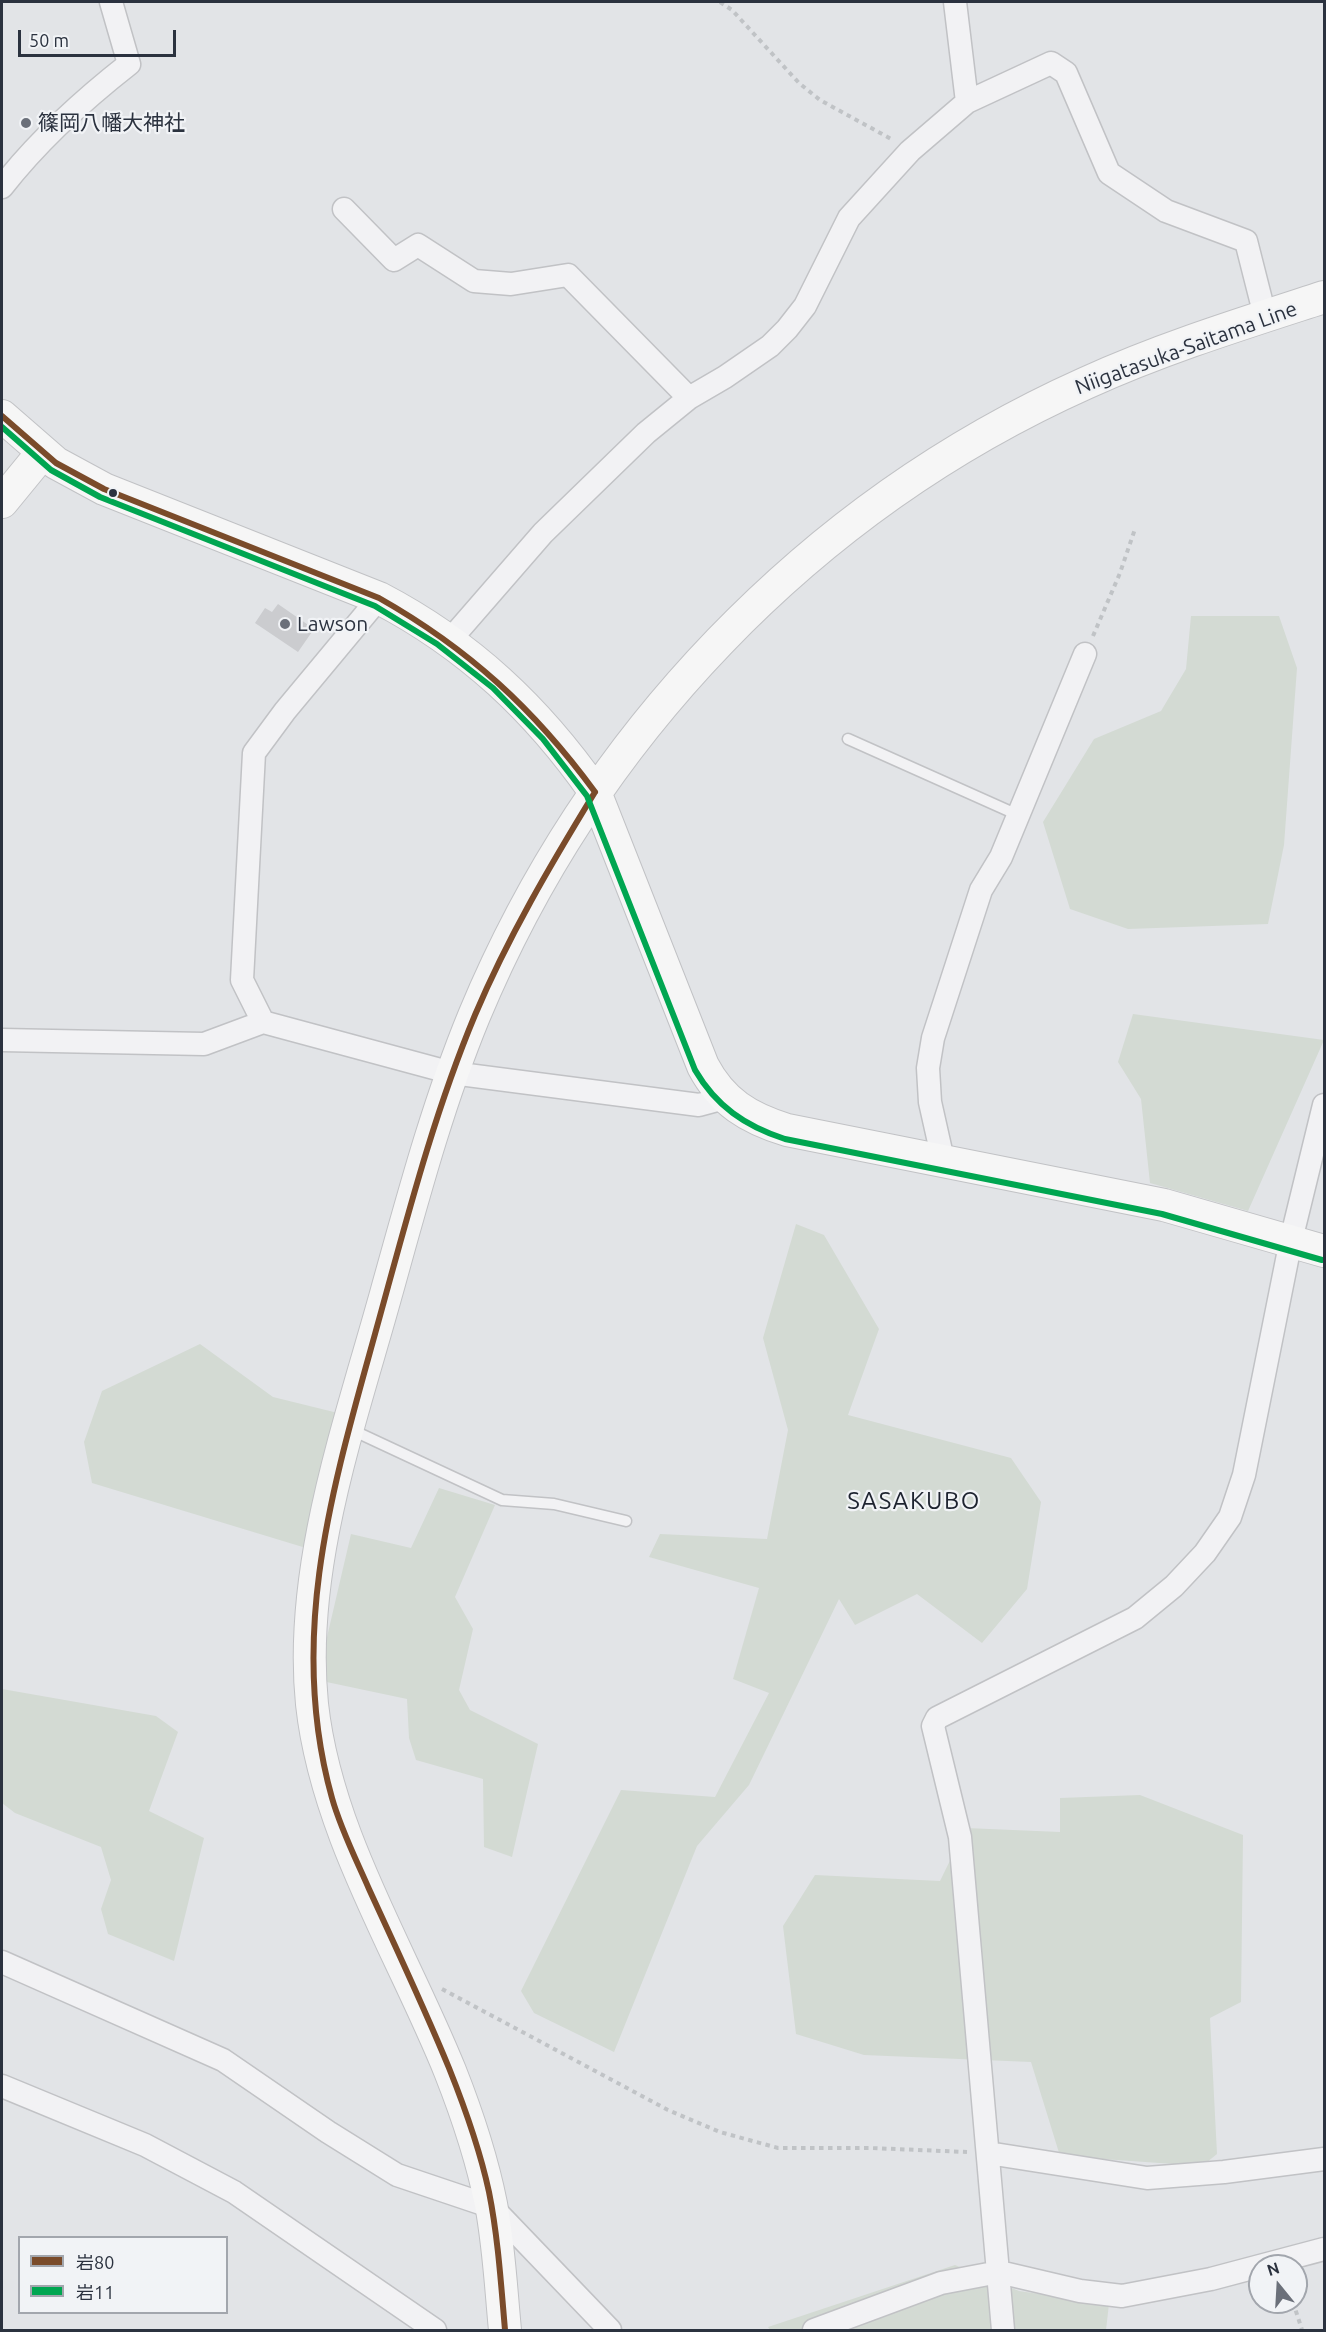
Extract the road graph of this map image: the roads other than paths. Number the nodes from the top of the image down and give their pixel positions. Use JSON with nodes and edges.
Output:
{"nodes":[{"id":1,"x":111,"y":2,"type":"edge"},
{"id":2,"x":955,"y":2,"type":"edge"},
{"id":3,"x":967,"y":102,"type":"junction"},
{"id":4,"x":2,"y":187,"type":"edge"},
{"id":5,"x":344,"y":209,"type":"dead end"},
{"id":6,"x":1324,"y":297,"type":"edge"},
{"id":7,"x":1265,"y":316,"type":"junction"},
{"id":8,"x":689,"y":398,"type":"junction"},
{"id":9,"x":2,"y":416,"type":"edge"},
{"id":10,"x":43,"y":452,"type":"junction"},
{"id":11,"x":2,"y":502,"type":"edge"},
{"id":12,"x":379,"y":598,"type":"junction"},
{"id":13,"x":450,"y":640,"type":"junction"},
{"id":14,"x":1085,"y":654,"type":"road end"},
{"id":15,"x":848,"y":739,"type":"dead end"},
{"id":16,"x":596,"y":792,"type":"junction"},
{"id":17,"x":1018,"y":815,"type":"junction"},
{"id":18,"x":263,"y":1022,"type":"junction"},
{"id":19,"x":2,"y":1040,"type":"edge"},
{"id":20,"x":452,"y":1073,"type":"junction"},
{"id":21,"x":725,"y":1098,"type":"junction"},
{"id":22,"x":1324,"y":1105,"type":"edge"},
{"id":23,"x":943,"y":1160,"type":"junction"},
{"id":24,"x":1292,"y":1240,"type":"junction"},
{"id":25,"x":1324,"y":1251,"type":"edge"},
{"id":26,"x":349,"y":1429,"type":"junction"},
{"id":27,"x":626,"y":1521,"type":"dead end"},
{"id":28,"x":2,"y":1962,"type":"edge"},
{"id":29,"x":2,"y":2086,"type":"edge"},
{"id":30,"x":988,"y":2153,"type":"junction"},
{"id":31,"x":1324,"y":2159,"type":"edge"},
{"id":32,"x":492,"y":2207,"type":"junction"},
{"id":33,"x":1324,"y":2249,"type":"edge"},
{"id":34,"x":999,"y":2272,"type":"junction"},
{"id":35,"x":435,"y":2331,"type":"edge"},
{"id":36,"x":505,"y":2331,"type":"edge"},
{"id":37,"x":610,"y":2331,"type":"edge"},
{"id":38,"x":814,"y":2331,"type":"edge"},
{"id":39,"x":1003,"y":2331,"type":"edge"}],
"edges":[{"from":1,"to":4,"type":"street"},
{"from":2,"to":3,"type":"street"},
{"from":3,"to":7,"type":"street"},
{"from":3,"to":8,"type":"street"},
{"from":5,"to":8,"type":"street"},
{"from":6,"to":7,"type":"main road","name":"Niigatasuka-Saitama Line"},
{"from":7,"to":16,"type":"main road","name":"Niigatasuka-Saitama Line"},
{"from":8,"to":13,"type":"street"},
{"from":9,"to":10,"type":"main road"},
{"from":10,"to":11,"type":"main road"},
{"from":10,"to":12,"type":"main road"},
{"from":12,"to":13,"type":"main road"},
{"from":12,"to":18,"type":"street"},
{"from":13,"to":16,"type":"main road"},
{"from":14,"to":17,"type":"street"},
{"from":15,"to":17,"type":"lane"},
{"from":16,"to":20,"type":"main road","name":"Niigatasuka-Saitama Line"},
{"from":16,"to":21,"type":"main road"},
{"from":17,"to":23,"type":"street"},
{"from":18,"to":19,"type":"street"},
{"from":18,"to":20,"type":"street"},
{"from":20,"to":21,"type":"street"},
{"from":20,"to":26,"type":"main road","name":"Niigatasuka-Saitama Line"},
{"from":21,"to":23,"type":"main road"},
{"from":22,"to":24,"type":"street"},
{"from":23,"to":24,"type":"main road"},
{"from":24,"to":25,"type":"main road"},
{"from":24,"to":30,"type":"street"},
{"from":26,"to":27,"type":"lane"},
{"from":26,"to":32,"type":"main road","name":"Niigatasuka-Saitama Line"},
{"from":28,"to":32,"type":"street"},
{"from":29,"to":35,"type":"street"},
{"from":30,"to":31,"type":"street"},
{"from":30,"to":34,"type":"street"},
{"from":32,"to":36,"type":"main road","name":"Niigatasuka-Saitama Line"},
{"from":32,"to":37,"type":"street"},
{"from":33,"to":34,"type":"street"},
{"from":34,"to":38,"type":"street"},
{"from":34,"to":39,"type":"street"}]}
